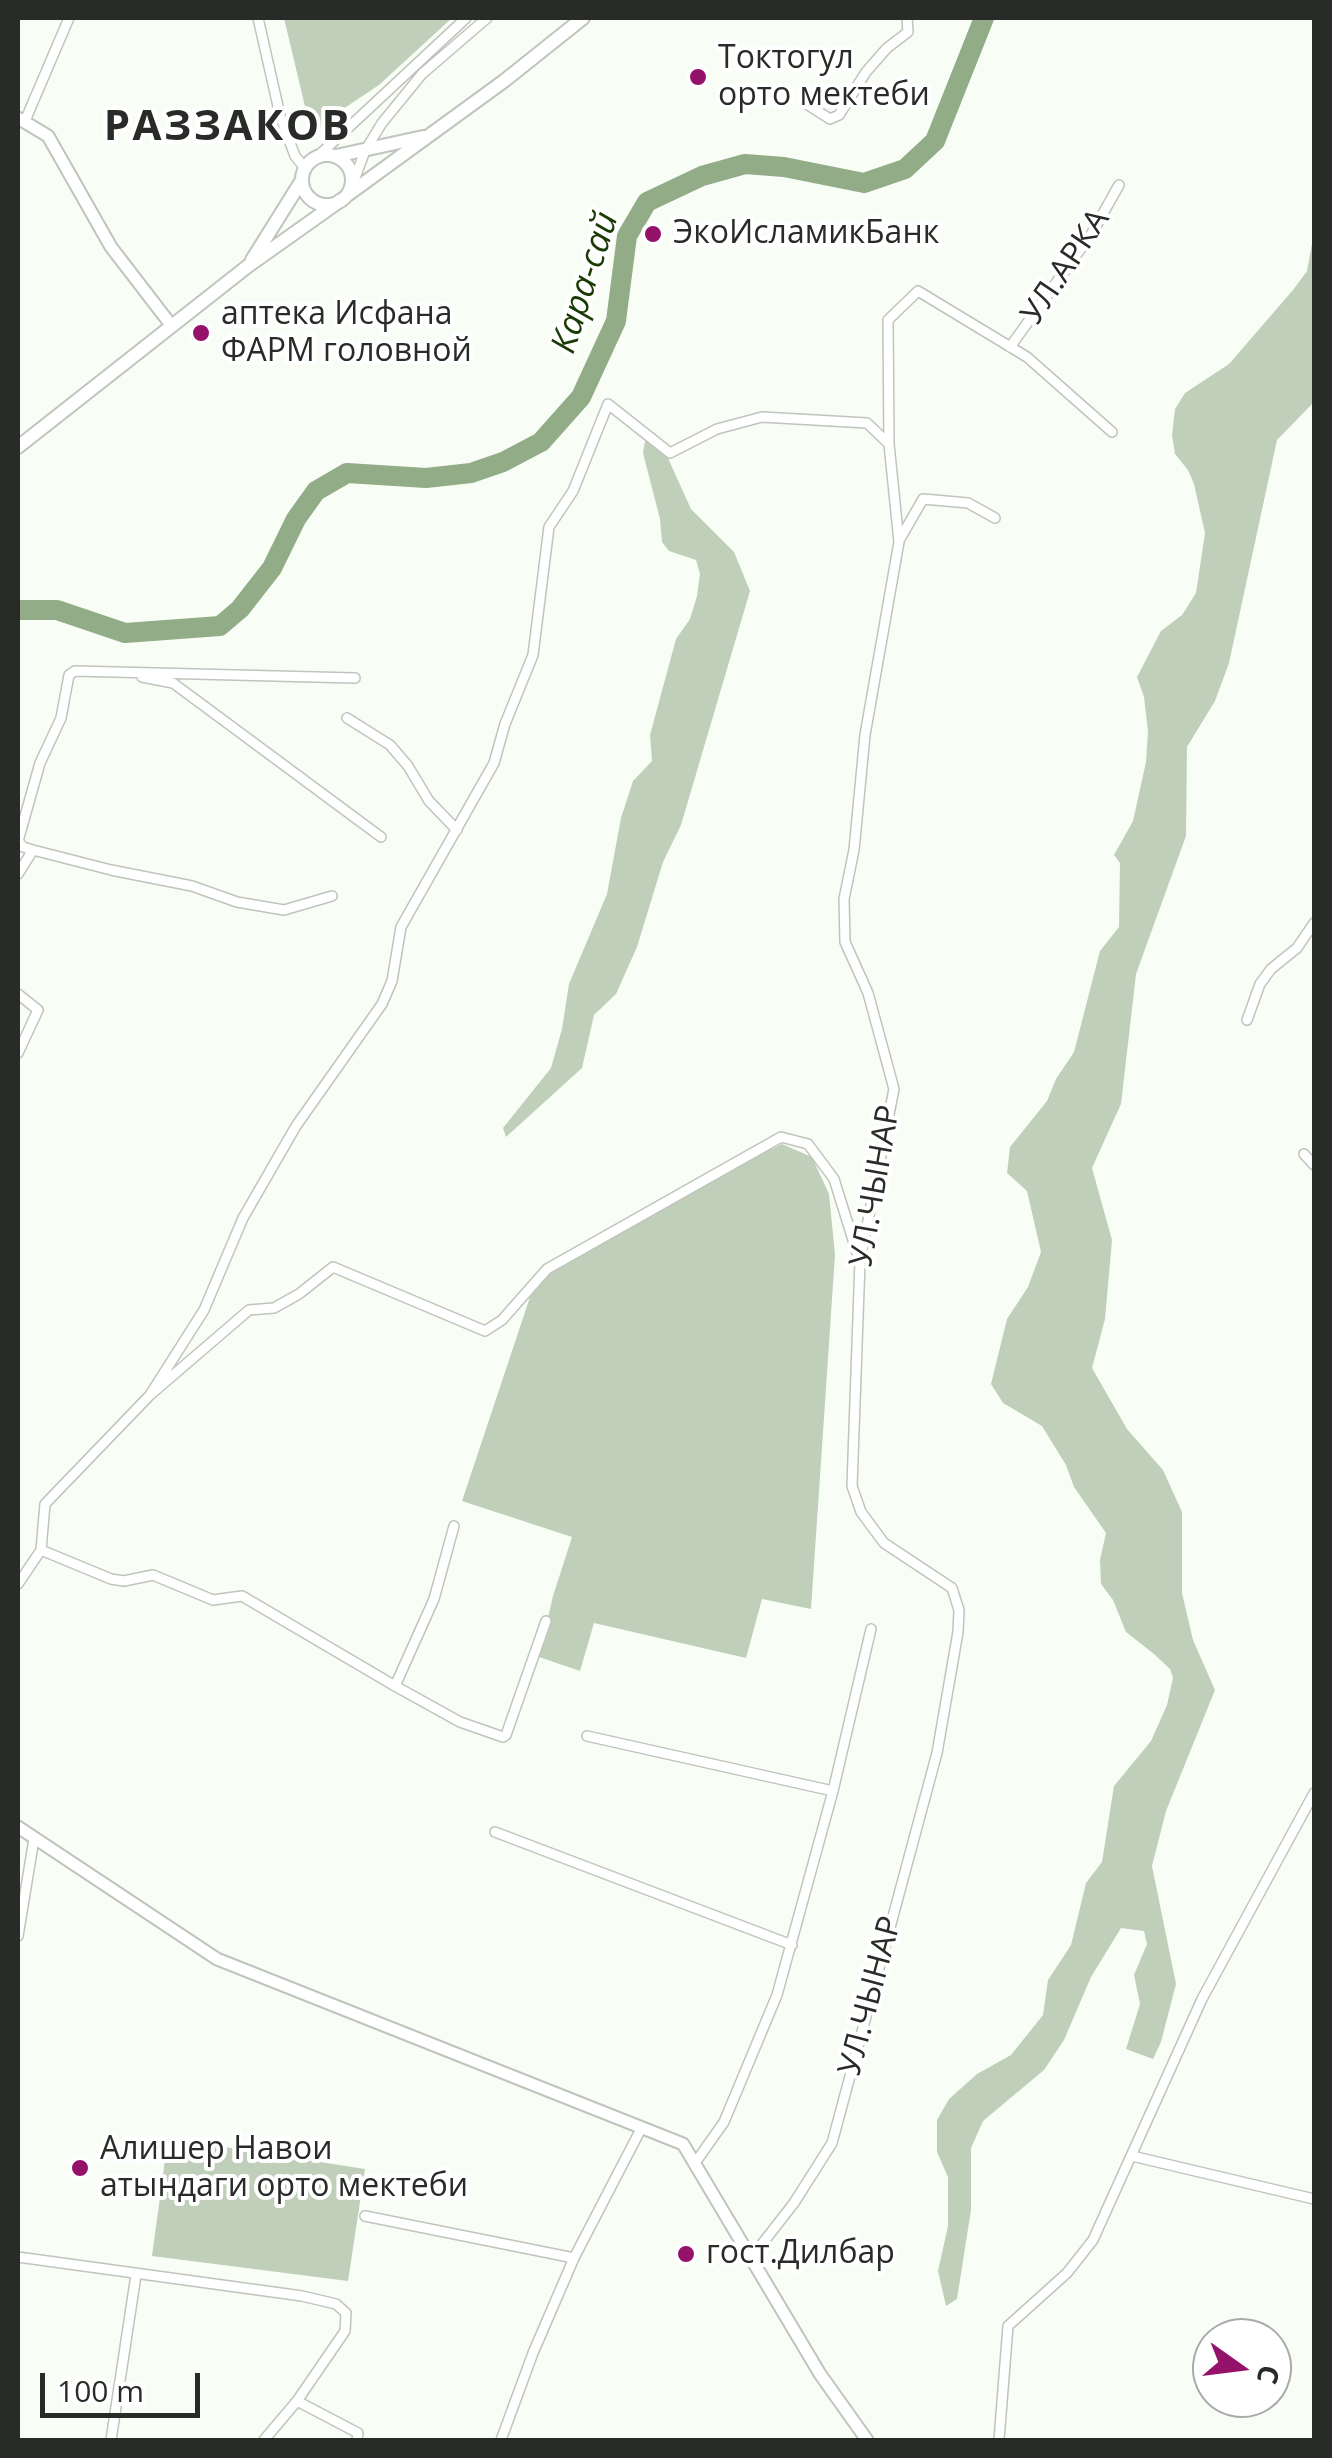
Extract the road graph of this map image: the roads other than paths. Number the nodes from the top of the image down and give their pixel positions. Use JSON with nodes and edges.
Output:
{"nodes":[{"id":1,"x":69,"y":18,"type":"edge"},
{"id":2,"x":258,"y":18,"type":"edge"},
{"id":3,"x":466,"y":18,"type":"edge"},
{"id":4,"x":487,"y":18,"type":"edge"},
{"id":5,"x":583,"y":18,"type":"edge"},
{"id":6,"x":907,"y":18,"type":"edge"},
{"id":7,"x":805,"y":103,"type":"dead end"},
{"id":8,"x":21,"y":119,"type":"edge"},
{"id":9,"x":430,"y":136,"type":"junction"},
{"id":10,"x":365,"y":151,"type":"junction"},
{"id":11,"x":318,"y":156,"type":"junction"},
{"id":12,"x":336,"y":156,"type":"junction"},
{"id":13,"x":304,"y":174,"type":"junction"},
{"id":14,"x":1119,"y":185,"type":"dead end"},
{"id":15,"x":346,"y":194,"type":"junction"},
{"id":16,"x":248,"y":266,"type":"junction"},
{"id":17,"x":171,"y":325,"type":"junction"},
{"id":18,"x":1010,"y":347,"type":"junction"},
{"id":19,"x":1112,"y":432,"type":"dead end"},
{"id":20,"x":889,"y":444,"type":"junction"},
{"id":21,"x":18,"y":447,"type":"edge"},
{"id":22,"x":995,"y":518,"type":"dead end"},
{"id":23,"x":899,"y":542,"type":"junction"},
{"id":24,"x":75,"y":672,"type":"junction"},
{"id":25,"x":355,"y":678,"type":"dead end"},
{"id":26,"x":347,"y":718,"type":"dead end"},
{"id":27,"x":457,"y":830,"type":"junction"},
{"id":28,"x":381,"y":837,"type":"dead end"},
{"id":29,"x":33,"y":850,"type":"junction"},
{"id":30,"x":18,"y":874,"type":"edge"},
{"id":31,"x":332,"y":896,"type":"dead end"},
{"id":32,"x":1314,"y":923,"type":"edge"},
{"id":33,"x":18,"y":994,"type":"edge"},
{"id":34,"x":1247,"y":1020,"type":"dead end"},
{"id":35,"x":18,"y":1053,"type":"edge"},
{"id":36,"x":1304,"y":1154,"type":"dead end"},
{"id":37,"x":1314,"y":1165,"type":"edge"},
{"id":38,"x":860,"y":1261,"type":"junction"},
{"id":39,"x":150,"y":1395,"type":"junction"},
{"id":40,"x":454,"y":1526,"type":"dead end"},
{"id":41,"x":41,"y":1550,"type":"junction"},
{"id":42,"x":18,"y":1584,"type":"edge"},
{"id":43,"x":546,"y":1621,"type":"dead end"},
{"id":44,"x":871,"y":1629,"type":"dead end"},
{"id":45,"x":395,"y":1686,"type":"junction"},
{"id":46,"x":588,"y":1736,"type":"dead end"},
{"id":47,"x":833,"y":1791,"type":"junction"},
{"id":48,"x":1314,"y":1793,"type":"edge"},
{"id":49,"x":18,"y":1827,"type":"edge"},
{"id":50,"x":496,"y":1832,"type":"dead end"},
{"id":51,"x":34,"y":1839,"type":"junction"},
{"id":52,"x":18,"y":1936,"type":"edge"},
{"id":53,"x":792,"y":1945,"type":"junction"},
{"id":54,"x":642,"y":2127,"type":"junction"},
{"id":55,"x":1132,"y":2156,"type":"junction"},
{"id":56,"x":695,"y":2163,"type":"junction"},
{"id":57,"x":1314,"y":2199,"type":"edge"},
{"id":58,"x":364,"y":2216,"type":"dead end"},
{"id":59,"x":18,"y":2256,"type":"edge"},
{"id":60,"x":574,"y":2258,"type":"junction"},
{"id":61,"x":752,"y":2258,"type":"junction"},
{"id":62,"x":136,"y":2275,"type":"junction"},
{"id":63,"x":297,"y":2401,"type":"junction"},
{"id":64,"x":111,"y":2440,"type":"edge"},
{"id":65,"x":264,"y":2440,"type":"edge"},
{"id":66,"x":357,"y":2440,"type":"edge"},
{"id":67,"x":500,"y":2440,"type":"edge"},
{"id":68,"x":867,"y":2440,"type":"edge"},
{"id":69,"x":999,"y":2440,"type":"edge"}],
"edges":[{"from":1,"to":8,"type":"street"},
{"from":2,"to":13,"type":"street"},
{"from":3,"to":11,"type":"street"},
{"from":4,"to":10,"type":"street"},
{"from":5,"to":9,"type":"main road"},
{"from":6,"to":7,"type":"street"},
{"from":8,"to":17,"type":"street"},
{"from":9,"to":10,"type":"main road"},
{"from":9,"to":15,"type":"main road"},
{"from":10,"to":12,"type":"main road"},
{"from":10,"to":15,"type":"street"},
{"from":11,"to":12,"type":"main road"},
{"from":11,"to":13,"type":"main road"},
{"from":12,"to":15,"type":"main road"},
{"from":13,"to":15,"type":"main road"},
{"from":13,"to":16,"type":"main road"},
{"from":14,"to":18,"type":"street","name":"УЛ.АРКА"},
{"from":15,"to":16,"type":"main road"},
{"from":16,"to":17,"type":"main road"},
{"from":17,"to":21,"type":"main road"},
{"from":18,"to":19,"type":"street","name":"УЛ.ЧЫНАР"},
{"from":18,"to":20,"type":"street","name":"УЛ.ЧЫНАР"},
{"from":20,"to":23,"type":"street","name":"УЛ.ЧЫНАР"},
{"from":20,"to":27,"type":"street"},
{"from":22,"to":23,"type":"street"},
{"from":23,"to":38,"type":"street","name":"УЛ.ЧЫНАР"},
{"from":24,"to":25,"type":"street"},
{"from":24,"to":28,"type":"street"},
{"from":24,"to":29,"type":"street"},
{"from":26,"to":27,"type":"street"},
{"from":27,"to":39,"type":"street"},
{"from":29,"to":30,"type":"street"},
{"from":29,"to":31,"type":"street"},
{"from":32,"to":34,"type":"street"},
{"from":33,"to":35,"type":"street"},
{"from":36,"to":37,"type":"street"},
{"from":38,"to":39,"type":"street"},
{"from":38,"to":61,"type":"street","name":"УЛ.ЧЫНАР"},
{"from":39,"to":41,"type":"street"},
{"from":40,"to":45,"type":"street"},
{"from":41,"to":42,"type":"street"},
{"from":41,"to":45,"type":"street"},
{"from":43,"to":45,"type":"street"},
{"from":44,"to":47,"type":"street"},
{"from":46,"to":47,"type":"street"},
{"from":47,"to":53,"type":"street"},
{"from":48,"to":55,"type":"street"},
{"from":49,"to":51,"type":"street"},
{"from":50,"to":53,"type":"street"},
{"from":51,"to":52,"type":"street"},
{"from":51,"to":54,"type":"street"},
{"from":53,"to":56,"type":"street"},
{"from":54,"to":56,"type":"street"},
{"from":54,"to":60,"type":"street"},
{"from":55,"to":57,"type":"street"},
{"from":55,"to":69,"type":"street"},
{"from":56,"to":61,"type":"street"},
{"from":58,"to":60,"type":"street"},
{"from":59,"to":62,"type":"street"},
{"from":60,"to":67,"type":"street"},
{"from":61,"to":68,"type":"street"},
{"from":62,"to":63,"type":"street"},
{"from":62,"to":64,"type":"street"},
{"from":63,"to":65,"type":"street"},
{"from":63,"to":66,"type":"street"}]}
